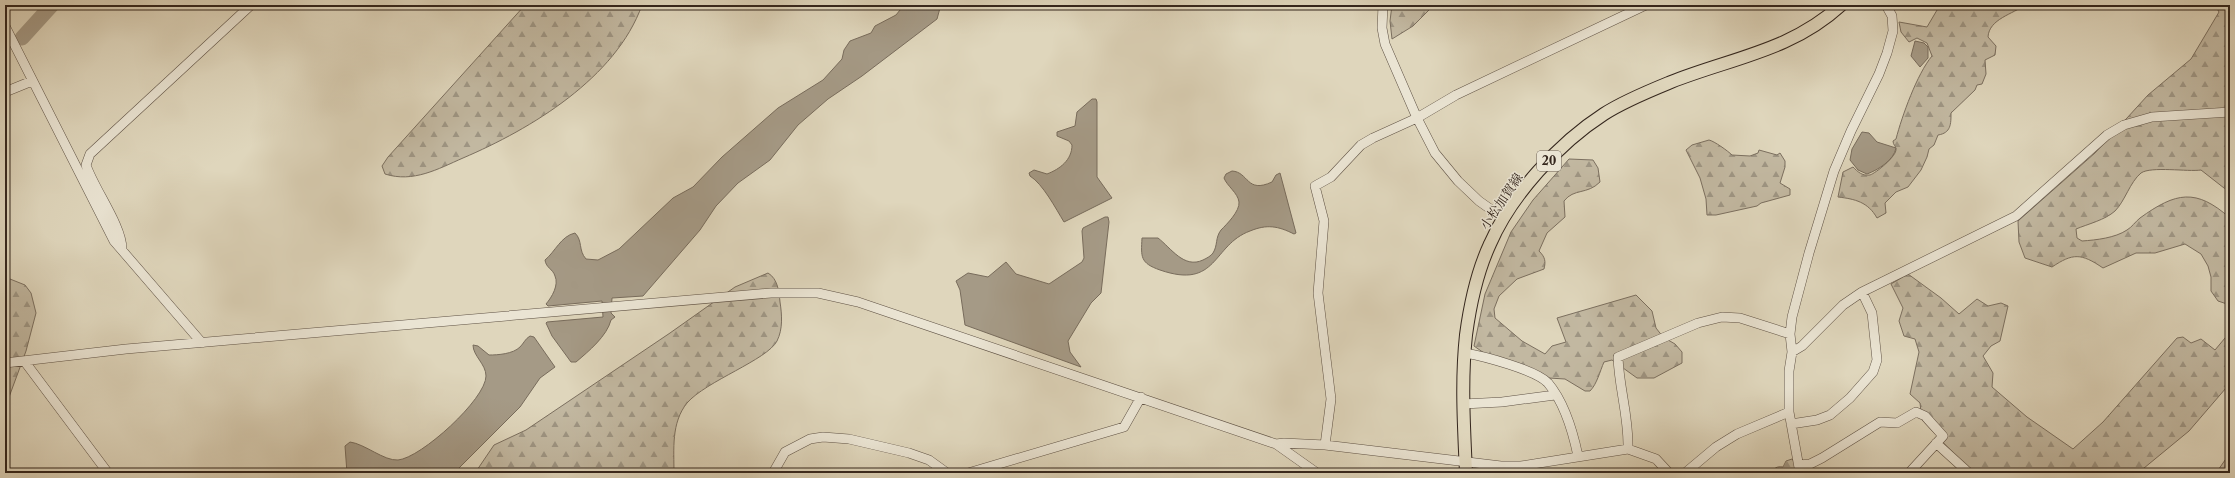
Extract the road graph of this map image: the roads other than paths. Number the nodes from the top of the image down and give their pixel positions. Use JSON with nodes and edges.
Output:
{"nodes":[{"id":1,"x":250,"y":5,"type":"edge"},
{"id":2,"x":1383,"y":5,"type":"edge"},
{"id":3,"x":1646,"y":5,"type":"edge"},
{"id":4,"x":1841,"y":5,"type":"edge"},
{"id":5,"x":1886,"y":5,"type":"edge"},
{"id":6,"x":5,"y":26,"type":"edge"},
{"id":7,"x":32,"y":81,"type":"junction"},
{"id":8,"x":5,"y":92,"type":"edge"},
{"id":9,"x":2230,"y":112,"type":"edge"},
{"id":10,"x":1417,"y":118,"type":"junction"},
{"id":11,"x":1503,"y":218,"type":"junction"},
{"id":12,"x":122,"y":249,"type":"junction"},
{"id":13,"x":1862,"y":292,"type":"junction"},
{"id":14,"x":1790,"y":334,"type":"junction"},
{"id":15,"x":202,"y":342,"type":"junction"},
{"id":16,"x":1792,"y":352,"type":"junction"},
{"id":17,"x":1465,"y":353,"type":"junction"},
{"id":18,"x":25,"y":362,"type":"junction"},
{"id":19,"x":5,"y":363,"type":"edge"},
{"id":20,"x":1555,"y":395,"type":"junction"},
{"id":21,"x":1141,"y":397,"type":"junction"},
{"id":22,"x":1463,"y":404,"type":"junction"},
{"id":23,"x":1789,"y":412,"type":"junction"},
{"id":24,"x":1791,"y":424,"type":"junction"},
{"id":25,"x":1936,"y":443,"type":"junction"},
{"id":26,"x":1276,"y":444,"type":"junction"},
{"id":27,"x":1325,"y":445,"type":"junction"},
{"id":28,"x":1628,"y":449,"type":"junction"},
{"id":29,"x":1578,"y":456,"type":"junction"},
{"id":30,"x":1466,"y":468,"type":"edge"},
{"id":31,"x":1800,"y":469,"type":"edge"},
{"id":32,"x":978,"y":472,"type":"edge"},
{"id":33,"x":108,"y":473,"type":"edge"},
{"id":34,"x":773,"y":473,"type":"edge"},
{"id":35,"x":947,"y":473,"type":"edge"},
{"id":36,"x":968,"y":473,"type":"edge"},
{"id":37,"x":1317,"y":473,"type":"edge"},
{"id":38,"x":1669,"y":473,"type":"edge"},
{"id":39,"x":1684,"y":473,"type":"edge"},
{"id":40,"x":1909,"y":473,"type":"edge"},
{"id":41,"x":1969,"y":473,"type":"edge"}],
"edges":[{"from":1,"to":12,"type":"street"},
{"from":2,"to":10,"type":"street"},
{"from":3,"to":10,"type":"street"},
{"from":4,"to":11,"type":"main road","name":"小松加賀線","number":"20"},
{"from":5,"to":14,"type":"street"},
{"from":6,"to":7,"type":"street"},
{"from":7,"to":8,"type":"street"},
{"from":7,"to":12,"type":"street"},
{"from":9,"to":13,"type":"street"},
{"from":10,"to":11,"type":"street"},
{"from":10,"to":27,"type":"street"},
{"from":11,"to":17,"type":"main road","name":"小松加賀線","number":"20"},
{"from":12,"to":15,"type":"street"},
{"from":13,"to":16,"type":"street"},
{"from":13,"to":24,"type":"street"},
{"from":14,"to":16,"type":"street"},
{"from":14,"to":28,"type":"street"},
{"from":15,"to":18,"type":"street"},
{"from":15,"to":21,"type":"street"},
{"from":16,"to":23,"type":"street"},
{"from":17,"to":20,"type":"street"},
{"from":17,"to":22,"type":"main road","name":"小松加賀線","number":"20"},
{"from":18,"to":19,"type":"street"},
{"from":18,"to":33,"type":"street"},
{"from":20,"to":22,"type":"street"},
{"from":20,"to":29,"type":"street"},
{"from":21,"to":26,"type":"street"},
{"from":21,"to":32,"type":"street"},
{"from":22,"to":30,"type":"main road","name":"小松加賀線","number":"20"},
{"from":23,"to":24,"type":"street"},
{"from":23,"to":39,"type":"street"},
{"from":24,"to":31,"type":"street"},
{"from":25,"to":31,"type":"street"},
{"from":25,"to":40,"type":"street"},
{"from":25,"to":41,"type":"street"},
{"from":26,"to":27,"type":"street"},
{"from":26,"to":37,"type":"street"},
{"from":27,"to":30,"type":"street"},
{"from":28,"to":29,"type":"street"},
{"from":28,"to":38,"type":"street"},
{"from":29,"to":30,"type":"street"},
{"from":32,"to":36,"type":"street"},
{"from":34,"to":35,"type":"street"}]}
